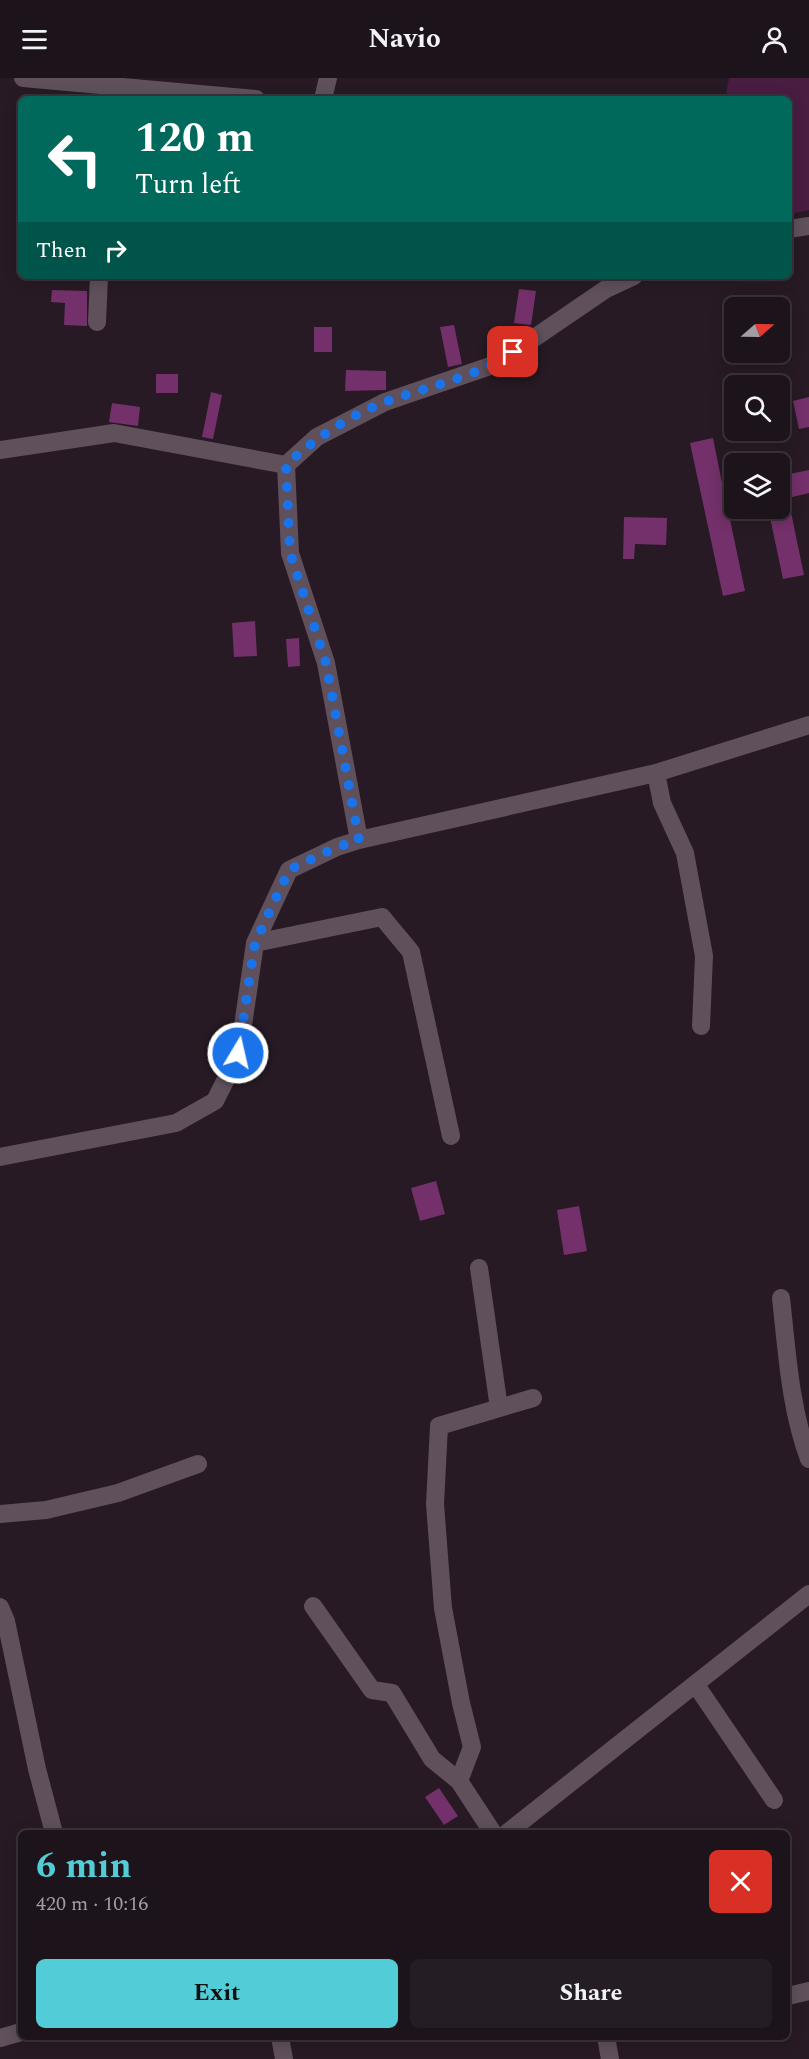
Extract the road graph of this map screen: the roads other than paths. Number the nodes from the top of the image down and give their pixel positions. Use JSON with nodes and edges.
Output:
{"nodes":[{"id":1,"x":23,"y":78,"type":"edge"},
{"id":2,"x":328,"y":78,"type":"edge"},
{"id":3,"x":100,"y":92,"type":"edge"},
{"id":4,"x":189,"y":96,"type":"edge"},
{"id":5,"x":324,"y":96,"type":"edge"},
{"id":6,"x":809,"y":226,"type":"edge"},
{"id":7,"x":792,"y":229,"type":"edge"},
{"id":8,"x":99,"y":279,"type":"edge"},
{"id":9,"x":628,"y":279,"type":"edge"},
{"id":10,"x":97,"y":322,"type":"dead end"},
{"id":11,"x":0,"y":450,"type":"edge"},
{"id":12,"x":286,"y":465,"type":"junction"},
{"id":13,"x":809,"y":725,"type":"edge"},
{"id":14,"x":656,"y":773,"type":"junction"},
{"id":15,"x":359,"y":840,"type":"junction"},
{"id":16,"x":255,"y":943,"type":"junction"},
{"id":17,"x":701,"y":1026,"type":"dead end"},
{"id":18,"x":451,"y":1136,"type":"dead end"},
{"id":19,"x":0,"y":1157,"type":"edge"},
{"id":20,"x":479,"y":1268,"type":"dead end"},
{"id":21,"x":781,"y":1298,"type":"dead end"},
{"id":22,"x":533,"y":1398,"type":"dead end"},
{"id":23,"x":499,"y":1408,"type":"junction"},
{"id":24,"x":809,"y":1459,"type":"edge"},
{"id":25,"x":198,"y":1464,"type":"dead end"},
{"id":26,"x":0,"y":1514,"type":"edge"},
{"id":27,"x":809,"y":1594,"type":"edge"},
{"id":28,"x":313,"y":1606,"type":"dead end"},
{"id":29,"x":0,"y":1607,"type":"edge"},
{"id":30,"x":696,"y":1685,"type":"junction"},
{"id":31,"x":459,"y":1781,"type":"junction"},
{"id":32,"x":774,"y":1800,"type":"dead end"},
{"id":33,"x":53,"y":1830,"type":"edge"},
{"id":34,"x":491,"y":1830,"type":"edge"},
{"id":35,"x":511,"y":1830,"type":"edge"},
{"id":36,"x":809,"y":1991,"type":"edge"},
{"id":37,"x":790,"y":1996,"type":"edge"},
{"id":38,"x":18,"y":2033,"type":"edge"},
{"id":39,"x":0,"y":2038,"type":"edge"},
{"id":40,"x":281,"y":2040,"type":"edge"},
{"id":41,"x":607,"y":2040,"type":"edge"},
{"id":42,"x":284,"y":2059,"type":"edge"},
{"id":43,"x":610,"y":2059,"type":"edge"}],
"edges":[{"from":1,"to":3,"type":"street"},
{"from":2,"to":5,"type":"street"},
{"from":3,"to":4,"type":"street"},
{"from":6,"to":7,"type":"street"},
{"from":8,"to":10,"type":"street"},
{"from":9,"to":12,"type":"street"},
{"from":11,"to":12,"type":"street"},
{"from":12,"to":15,"type":"street"},
{"from":13,"to":14,"type":"street"},
{"from":14,"to":15,"type":"street"},
{"from":14,"to":17,"type":"street"},
{"from":15,"to":16,"type":"street"},
{"from":16,"to":18,"type":"street"},
{"from":16,"to":19,"type":"street"},
{"from":20,"to":23,"type":"street"},
{"from":21,"to":24,"type":"street"},
{"from":22,"to":23,"type":"street"},
{"from":23,"to":31,"type":"street"},
{"from":25,"to":26,"type":"street"},
{"from":27,"to":30,"type":"street"},
{"from":28,"to":31,"type":"street"},
{"from":29,"to":33,"type":"street"},
{"from":30,"to":32,"type":"street"},
{"from":30,"to":35,"type":"street"},
{"from":31,"to":34,"type":"street"},
{"from":36,"to":37,"type":"street"},
{"from":38,"to":39,"type":"street"},
{"from":40,"to":42,"type":"street"},
{"from":41,"to":43,"type":"street"}]}
